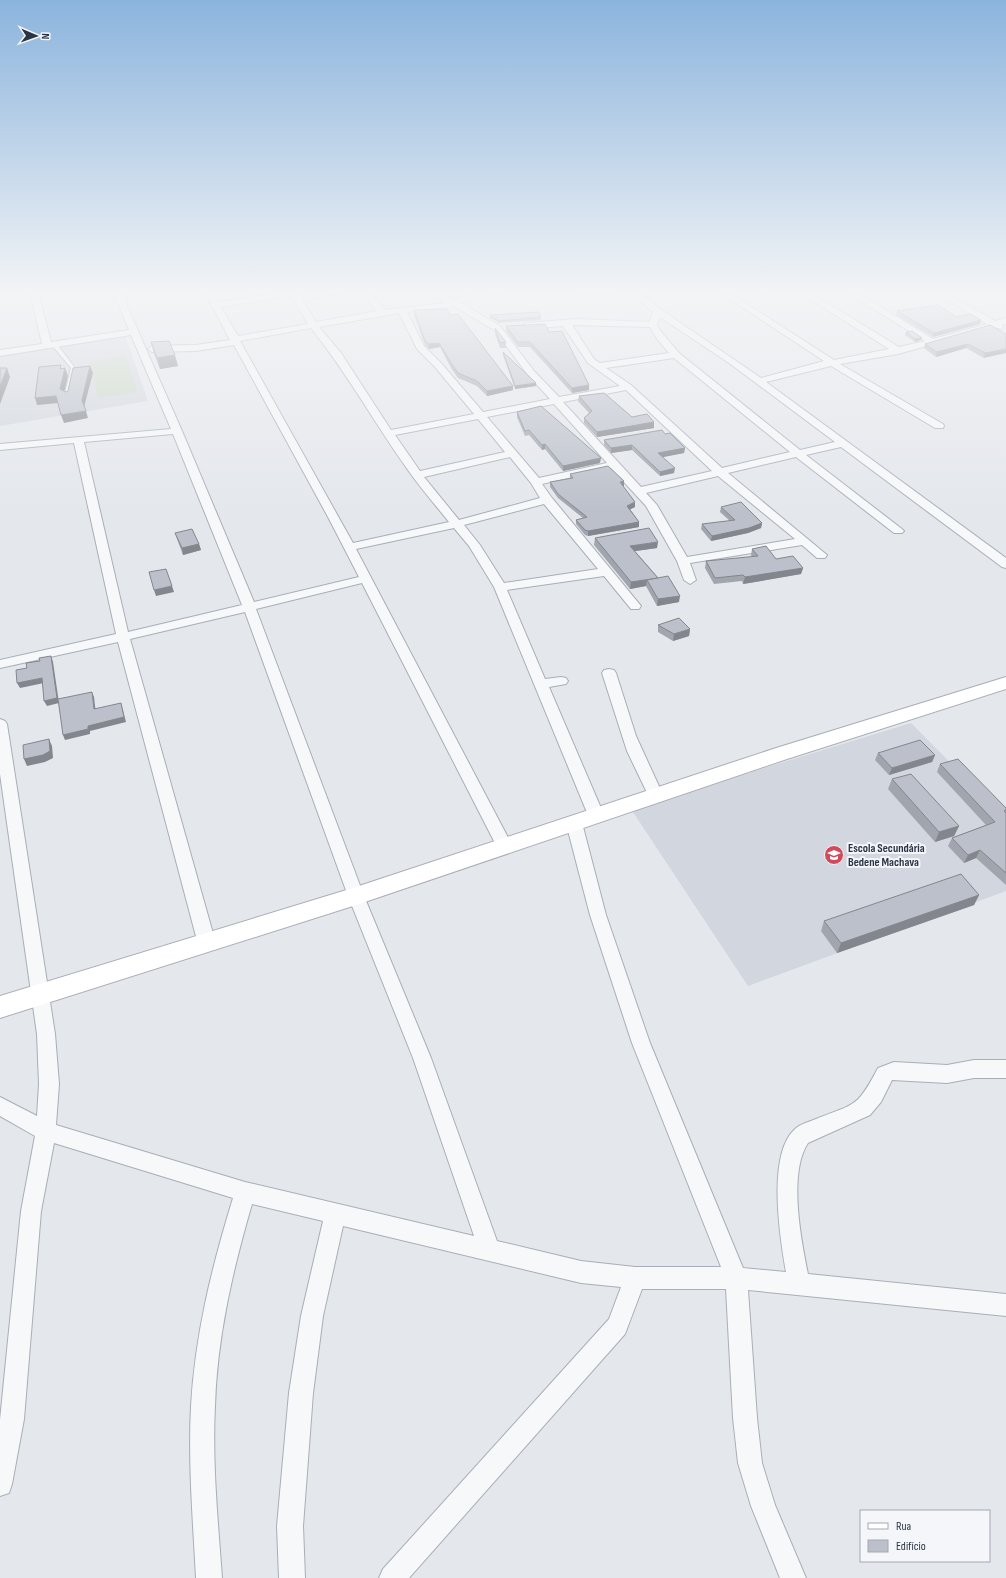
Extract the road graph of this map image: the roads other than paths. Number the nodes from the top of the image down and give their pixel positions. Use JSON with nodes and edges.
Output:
{"nodes":[{"id":1,"x":71,"y":366,"type":"edge"},
{"id":2,"x":150,"y":366,"type":"edge"},
{"id":3,"x":249,"y":366,"type":"edge"},
{"id":4,"x":345,"y":366,"type":"edge"},
{"id":5,"x":439,"y":366,"type":"edge"},
{"id":6,"x":526,"y":366,"type":"edge"},
{"id":7,"x":598,"y":366,"type":"edge"},
{"id":8,"x":689,"y":366,"type":"edge"},
{"id":9,"x":737,"y":366,"type":"edge"},
{"id":10,"x":823,"y":366,"type":"edge"},
{"id":11,"x":838,"y":366,"type":"edge"},
{"id":12,"x":759,"y":381,"type":"junction"},
{"id":13,"x":628,"y":387,"type":"junction"},
{"id":14,"x":66,"y":397,"type":"edge"},
{"id":15,"x":557,"y":401,"type":"junction"},
{"id":16,"x":480,"y":416,"type":"junction"},
{"id":17,"x":939,"y":426,"type":"dead end"},
{"id":18,"x":674,"y":429,"type":"junction"},
{"id":19,"x":177,"y":431,"type":"junction"},
{"id":20,"x":659,"y":432,"type":"edge"},
{"id":21,"x":389,"y":433,"type":"junction"},
{"id":22,"x":78,"y":439,"type":"junction"},
{"id":23,"x":843,"y":442,"type":"junction"},
{"id":24,"x":0,"y":447,"type":"edge"},
{"id":25,"x":796,"y":452,"type":"junction"},
{"id":26,"x":511,"y":454,"type":"junction"},
{"id":27,"x":614,"y":464,"type":"junction"},
{"id":28,"x":719,"y":471,"type":"junction"},
{"id":29,"x":417,"y":475,"type":"junction"},
{"id":30,"x":536,"y":482,"type":"junction"},
{"id":31,"x":639,"y":491,"type":"junction"},
{"id":32,"x":547,"y":500,"type":"junction"},
{"id":33,"x":456,"y":524,"type":"junction"},
{"id":34,"x":898,"y":531,"type":"dead end"},
{"id":35,"x":597,"y":539,"type":"edge"},
{"id":36,"x":805,"y":541,"type":"junction"},
{"id":37,"x":582,"y":542,"type":"junction"},
{"id":38,"x":349,"y":548,"type":"junction"},
{"id":39,"x":821,"y":555,"type":"dead end"},
{"id":40,"x":683,"y":561,"type":"junction"},
{"id":41,"x":1006,"y":564,"type":"edge"},
{"id":42,"x":606,"y":572,"type":"junction"},
{"id":43,"x":365,"y":579,"type":"junction"},
{"id":44,"x":690,"y":580,"type":"dead end"},
{"id":45,"x":500,"y":587,"type":"junction"},
{"id":46,"x":249,"y":606,"type":"junction"},
{"id":47,"x":635,"y":606,"type":"dead end"},
{"id":48,"x":123,"y":637,"type":"junction"},
{"id":49,"x":0,"y":664,"type":"edge"},
{"id":50,"x":609,"y":673,"type":"dead end"},
{"id":51,"x":561,"y":681,"type":"dead end"},
{"id":52,"x":1006,"y":683,"type":"edge"},
{"id":53,"x":541,"y":684,"type":"junction"},
{"id":54,"x":0,"y":724,"type":"edge"},
{"id":55,"x":2,"y":754,"type":"edge"},
{"id":56,"x":655,"y":795,"type":"junction"},
{"id":57,"x":596,"y":815,"type":"junction"},
{"id":58,"x":574,"y":823,"type":"junction"},
{"id":59,"x":504,"y":845,"type":"junction"},
{"id":60,"x":356,"y":896,"type":"junction"},
{"id":61,"x":207,"y":944,"type":"junction"},
{"id":62,"x":40,"y":994,"type":"junction"},
{"id":63,"x":0,"y":1007,"type":"edge"},
{"id":64,"x":1006,"y":1070,"type":"edge"},
{"id":65,"x":0,"y":1106,"type":"edge"},
{"id":66,"x":46,"y":1131,"type":"junction"},
{"id":67,"x":245,"y":1192,"type":"junction"},
{"id":68,"x":335,"y":1213,"type":"junction"},
{"id":69,"x":490,"y":1251,"type":"junction"},
{"id":70,"x":635,"y":1278,"type":"junction"},
{"id":71,"x":736,"y":1278,"type":"junction"},
{"id":72,"x":799,"y":1285,"type":"junction"},
{"id":73,"x":1006,"y":1305,"type":"edge"},
{"id":74,"x":0,"y":1484,"type":"edge"},
{"id":75,"x":209,"y":1578,"type":"edge"},
{"id":76,"x":292,"y":1578,"type":"edge"},
{"id":77,"x":392,"y":1578,"type":"edge"},
{"id":78,"x":793,"y":1578,"type":"edge"}],
"edges":[{"from":1,"to":14,"type":"lane"},
{"from":2,"to":19,"type":"street"},
{"from":3,"to":38,"type":"street"},
{"from":4,"to":21,"type":"street"},
{"from":5,"to":16,"type":"street"},
{"from":6,"to":15,"type":"street"},
{"from":7,"to":13,"type":"street"},
{"from":8,"to":25,"type":"street"},
{"from":9,"to":12,"type":"street"},
{"from":10,"to":12,"type":"street"},
{"from":11,"to":17,"type":"street"},
{"from":12,"to":23,"type":"street"},
{"from":13,"to":15,"type":"street"},
{"from":13,"to":18,"type":"street"},
{"from":15,"to":16,"type":"street"},
{"from":15,"to":27,"type":"street"},
{"from":16,"to":21,"type":"street"},
{"from":16,"to":26,"type":"street"},
{"from":18,"to":20,"type":"street"},
{"from":18,"to":28,"type":"street"},
{"from":19,"to":22,"type":"street"},
{"from":19,"to":46,"type":"street"},
{"from":21,"to":29,"type":"street"},
{"from":22,"to":24,"type":"street"},
{"from":22,"to":48,"type":"street"},
{"from":23,"to":25,"type":"street"},
{"from":23,"to":41,"type":"street"},
{"from":25,"to":28,"type":"street"},
{"from":25,"to":34,"type":"street"},
{"from":26,"to":29,"type":"street"},
{"from":26,"to":30,"type":"street"},
{"from":27,"to":30,"type":"street"},
{"from":27,"to":31,"type":"street"},
{"from":28,"to":31,"type":"street"},
{"from":28,"to":36,"type":"street"},
{"from":29,"to":33,"type":"street"},
{"from":30,"to":32,"type":"street"},
{"from":31,"to":40,"type":"street"},
{"from":32,"to":33,"type":"street"},
{"from":32,"to":37,"type":"street"},
{"from":33,"to":38,"type":"street"},
{"from":33,"to":45,"type":"street"},
{"from":35,"to":37,"type":"street"},
{"from":36,"to":39,"type":"street"},
{"from":36,"to":40,"type":"street"},
{"from":37,"to":42,"type":"street"},
{"from":38,"to":43,"type":"street"},
{"from":40,"to":44,"type":"street"},
{"from":42,"to":45,"type":"street"},
{"from":42,"to":47,"type":"street"},
{"from":43,"to":46,"type":"street"},
{"from":43,"to":59,"type":"street"},
{"from":45,"to":53,"type":"street"},
{"from":46,"to":48,"type":"street"},
{"from":46,"to":60,"type":"street"},
{"from":48,"to":49,"type":"street"},
{"from":48,"to":61,"type":"street"},
{"from":50,"to":56,"type":"street"},
{"from":51,"to":53,"type":"street"},
{"from":52,"to":56,"type":"street"},
{"from":53,"to":57,"type":"street"},
{"from":54,"to":55,"type":"street"},
{"from":55,"to":62,"type":"street"},
{"from":56,"to":57,"type":"street"},
{"from":57,"to":58,"type":"street"},
{"from":58,"to":59,"type":"street"},
{"from":58,"to":71,"type":"street"},
{"from":59,"to":60,"type":"street"},
{"from":60,"to":61,"type":"street"},
{"from":60,"to":69,"type":"street"},
{"from":61,"to":62,"type":"street"},
{"from":62,"to":63,"type":"street"},
{"from":62,"to":66,"type":"street"},
{"from":64,"to":72,"type":"street"},
{"from":65,"to":66,"type":"street"},
{"from":66,"to":67,"type":"street"},
{"from":66,"to":74,"type":"street"},
{"from":67,"to":68,"type":"street"},
{"from":67,"to":75,"type":"street"},
{"from":68,"to":69,"type":"street"},
{"from":68,"to":76,"type":"street"},
{"from":69,"to":70,"type":"street"},
{"from":70,"to":71,"type":"street"},
{"from":70,"to":77,"type":"street"},
{"from":71,"to":72,"type":"street"},
{"from":71,"to":78,"type":"street"},
{"from":72,"to":73,"type":"street"}]}
